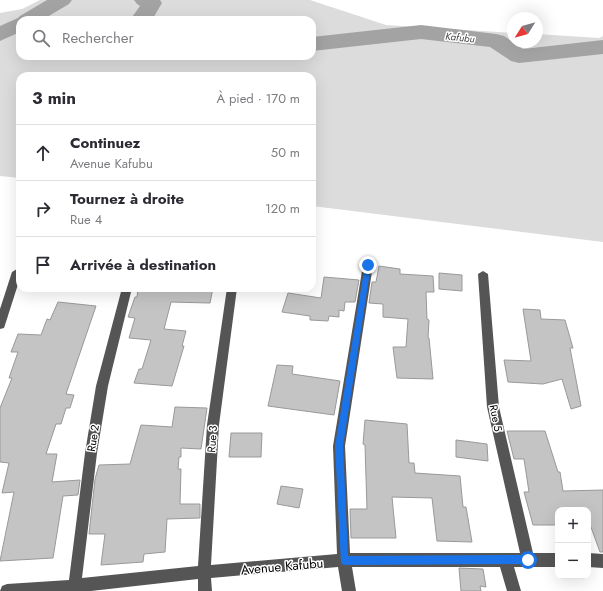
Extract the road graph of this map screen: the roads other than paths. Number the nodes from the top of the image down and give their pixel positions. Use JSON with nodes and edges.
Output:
{"nodes":[{"id":1,"x":368,"y":265,"type":"dead end"},
{"id":2,"x":483,"y":274,"type":"dead end"},
{"id":3,"x":16,"y":275,"type":"edge"},
{"id":4,"x":126,"y":292,"type":"edge"},
{"id":5,"x":231,"y":292,"type":"edge"},
{"id":6,"x":0,"y":325,"type":"edge"},
{"id":7,"x":344,"y":560,"type":"junction"},
{"id":8,"x":505,"y":560,"type":"junction"},
{"id":9,"x":528,"y":560,"type":"junction"},
{"id":10,"x":555,"y":560,"type":"edge"},
{"id":11,"x":591,"y":560,"type":"edge"},
{"id":12,"x":603,"y":561,"type":"edge"},
{"id":13,"x":204,"y":572,"type":"junction"},
{"id":14,"x":74,"y":589,"type":"edge"},
{"id":15,"x":7,"y":591,"type":"edge"},
{"id":16,"x":205,"y":591,"type":"edge"},
{"id":17,"x":349,"y":591,"type":"edge"},
{"id":18,"x":514,"y":591,"type":"edge"}],
"edges":[{"from":1,"to":7,"type":"street"},
{"from":2,"to":9,"type":"street","name":"Rue 5"},
{"from":3,"to":6,"type":"street"},
{"from":4,"to":14,"type":"street","name":"Rue 2"},
{"from":5,"to":13,"type":"street","name":"Rue 3"},
{"from":7,"to":8,"type":"street","name":"Avenue Kafubu"},
{"from":7,"to":13,"type":"street","name":"Avenue Kafubu"},
{"from":7,"to":17,"type":"street"},
{"from":8,"to":9,"type":"street","name":"Avenue Kafubu"},
{"from":8,"to":18,"type":"street"},
{"from":9,"to":10,"type":"street","name":"Avenue Kafubu"},
{"from":11,"to":12,"type":"street"},
{"from":13,"to":14,"type":"street","name":"Avenue Kafubu"},
{"from":13,"to":16,"type":"street","name":"Rue 3"},
{"from":14,"to":15,"type":"street","name":"Avenue Kafubu"}]}
